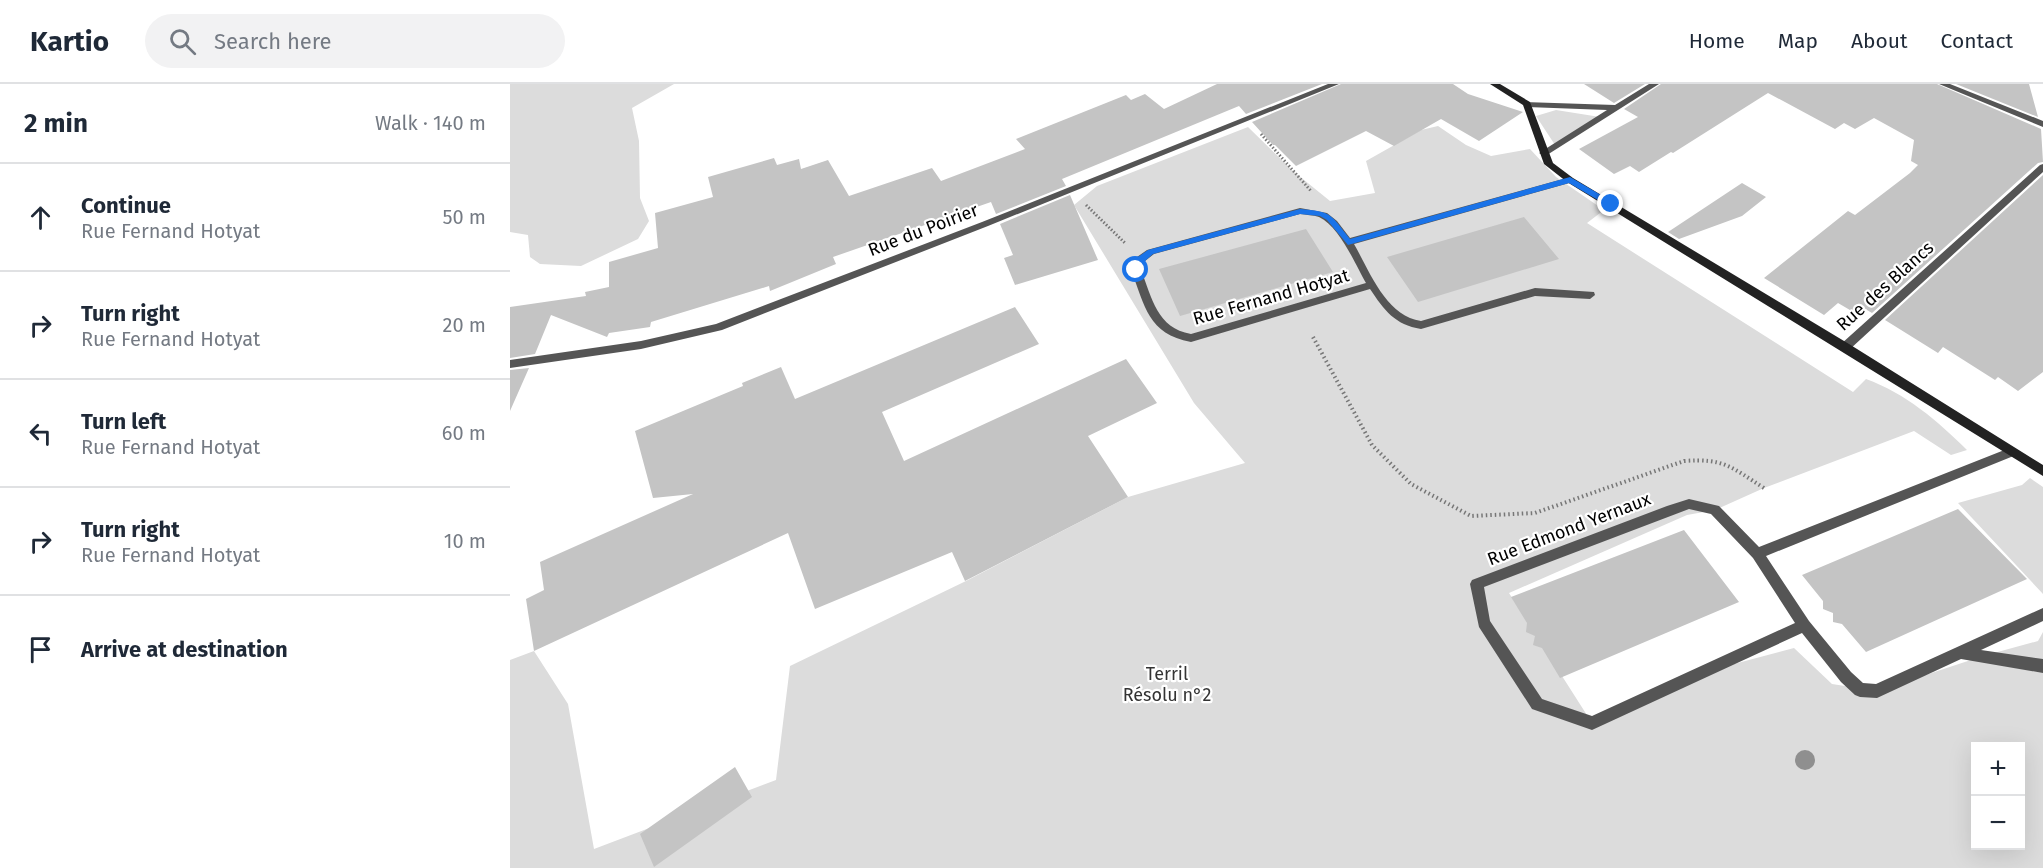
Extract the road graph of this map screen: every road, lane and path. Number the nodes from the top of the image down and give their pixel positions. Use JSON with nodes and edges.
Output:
{"nodes":[{"id":1,"x":1335,"y":84,"type":"edge"},
{"id":2,"x":1494,"y":84,"type":"edge"},
{"id":3,"x":1655,"y":84,"type":"edge"},
{"id":4,"x":1943,"y":84,"type":"edge"},
{"id":5,"x":1527,"y":104,"type":"junction"},
{"id":6,"x":1615,"y":108,"type":"junction"},
{"id":7,"x":2043,"y":124,"type":"edge"},
{"id":8,"x":1258,"y":131,"type":"dead end"},
{"id":9,"x":1544,"y":153,"type":"junction"},
{"id":10,"x":2043,"y":167,"type":"edge"},
{"id":11,"x":1570,"y":180,"type":"junction"},
{"id":12,"x":1314,"y":195,"type":"dead end"},
{"id":13,"x":1084,"y":202,"type":"dead end"},
{"id":14,"x":1348,"y":243,"type":"junction"},
{"id":15,"x":1141,"y":259,"type":"junction"},
{"id":16,"x":1372,"y":285,"type":"junction"},
{"id":17,"x":1590,"y":295,"type":"dead end"},
{"id":18,"x":1313,"y":337,"type":"dead end"},
{"id":19,"x":1845,"y":346,"type":"junction"},
{"id":20,"x":510,"y":364,"type":"edge"},
{"id":21,"x":2012,"y":452,"type":"junction"},
{"id":22,"x":2043,"y":471,"type":"edge"},
{"id":23,"x":1764,"y":488,"type":"dead end"},
{"id":24,"x":1757,"y":554,"type":"junction"},
{"id":25,"x":2043,"y":614,"type":"edge"},
{"id":26,"x":1804,"y":625,"type":"junction"},
{"id":27,"x":1962,"y":653,"type":"junction"},
{"id":28,"x":2043,"y":666,"type":"edge"}],
"edges":[{"from":1,"to":20,"type":"street","name":"Rue du Poirier"},
{"from":2,"to":5,"type":"street"},
{"from":3,"to":6,"type":"street"},
{"from":4,"to":7,"type":"street"},
{"from":5,"to":6,"type":"street"},
{"from":5,"to":9,"type":"street"},
{"from":6,"to":9,"type":"street"},
{"from":8,"to":12,"type":"path"},
{"from":9,"to":11,"type":"street"},
{"from":10,"to":19,"type":"street","name":"Rue des Blancs"},
{"from":11,"to":14,"type":"street","name":"Rue Fernand Hotyat"},
{"from":11,"to":19,"type":"street"},
{"from":13,"to":15,"type":"path"},
{"from":14,"to":15,"type":"street","name":"Rue Fernand Hotyat"},
{"from":14,"to":16,"type":"street","name":"Rue Fernand Hotyat"},
{"from":15,"to":16,"type":"street","name":"Rue Fernand Hotyat"},
{"from":16,"to":17,"type":"street","name":"Rue Fernand Hotyat"},
{"from":18,"to":23,"type":"path"},
{"from":19,"to":21,"type":"street","name":"Rue des Blancs"},
{"from":21,"to":22,"type":"street","name":"Rue des Blancs"},
{"from":21,"to":24,"type":"street"},
{"from":24,"to":26,"type":"street","name":"Rue Edmond Yernaux"},
{"from":24,"to":26,"type":"street","name":"Rue Edmond Yernaux"},
{"from":25,"to":27,"type":"street","name":"Rue Edmond Yernaux"},
{"from":26,"to":27,"type":"street","name":"Rue Edmond Yernaux"},
{"from":27,"to":28,"type":"street"}]}
